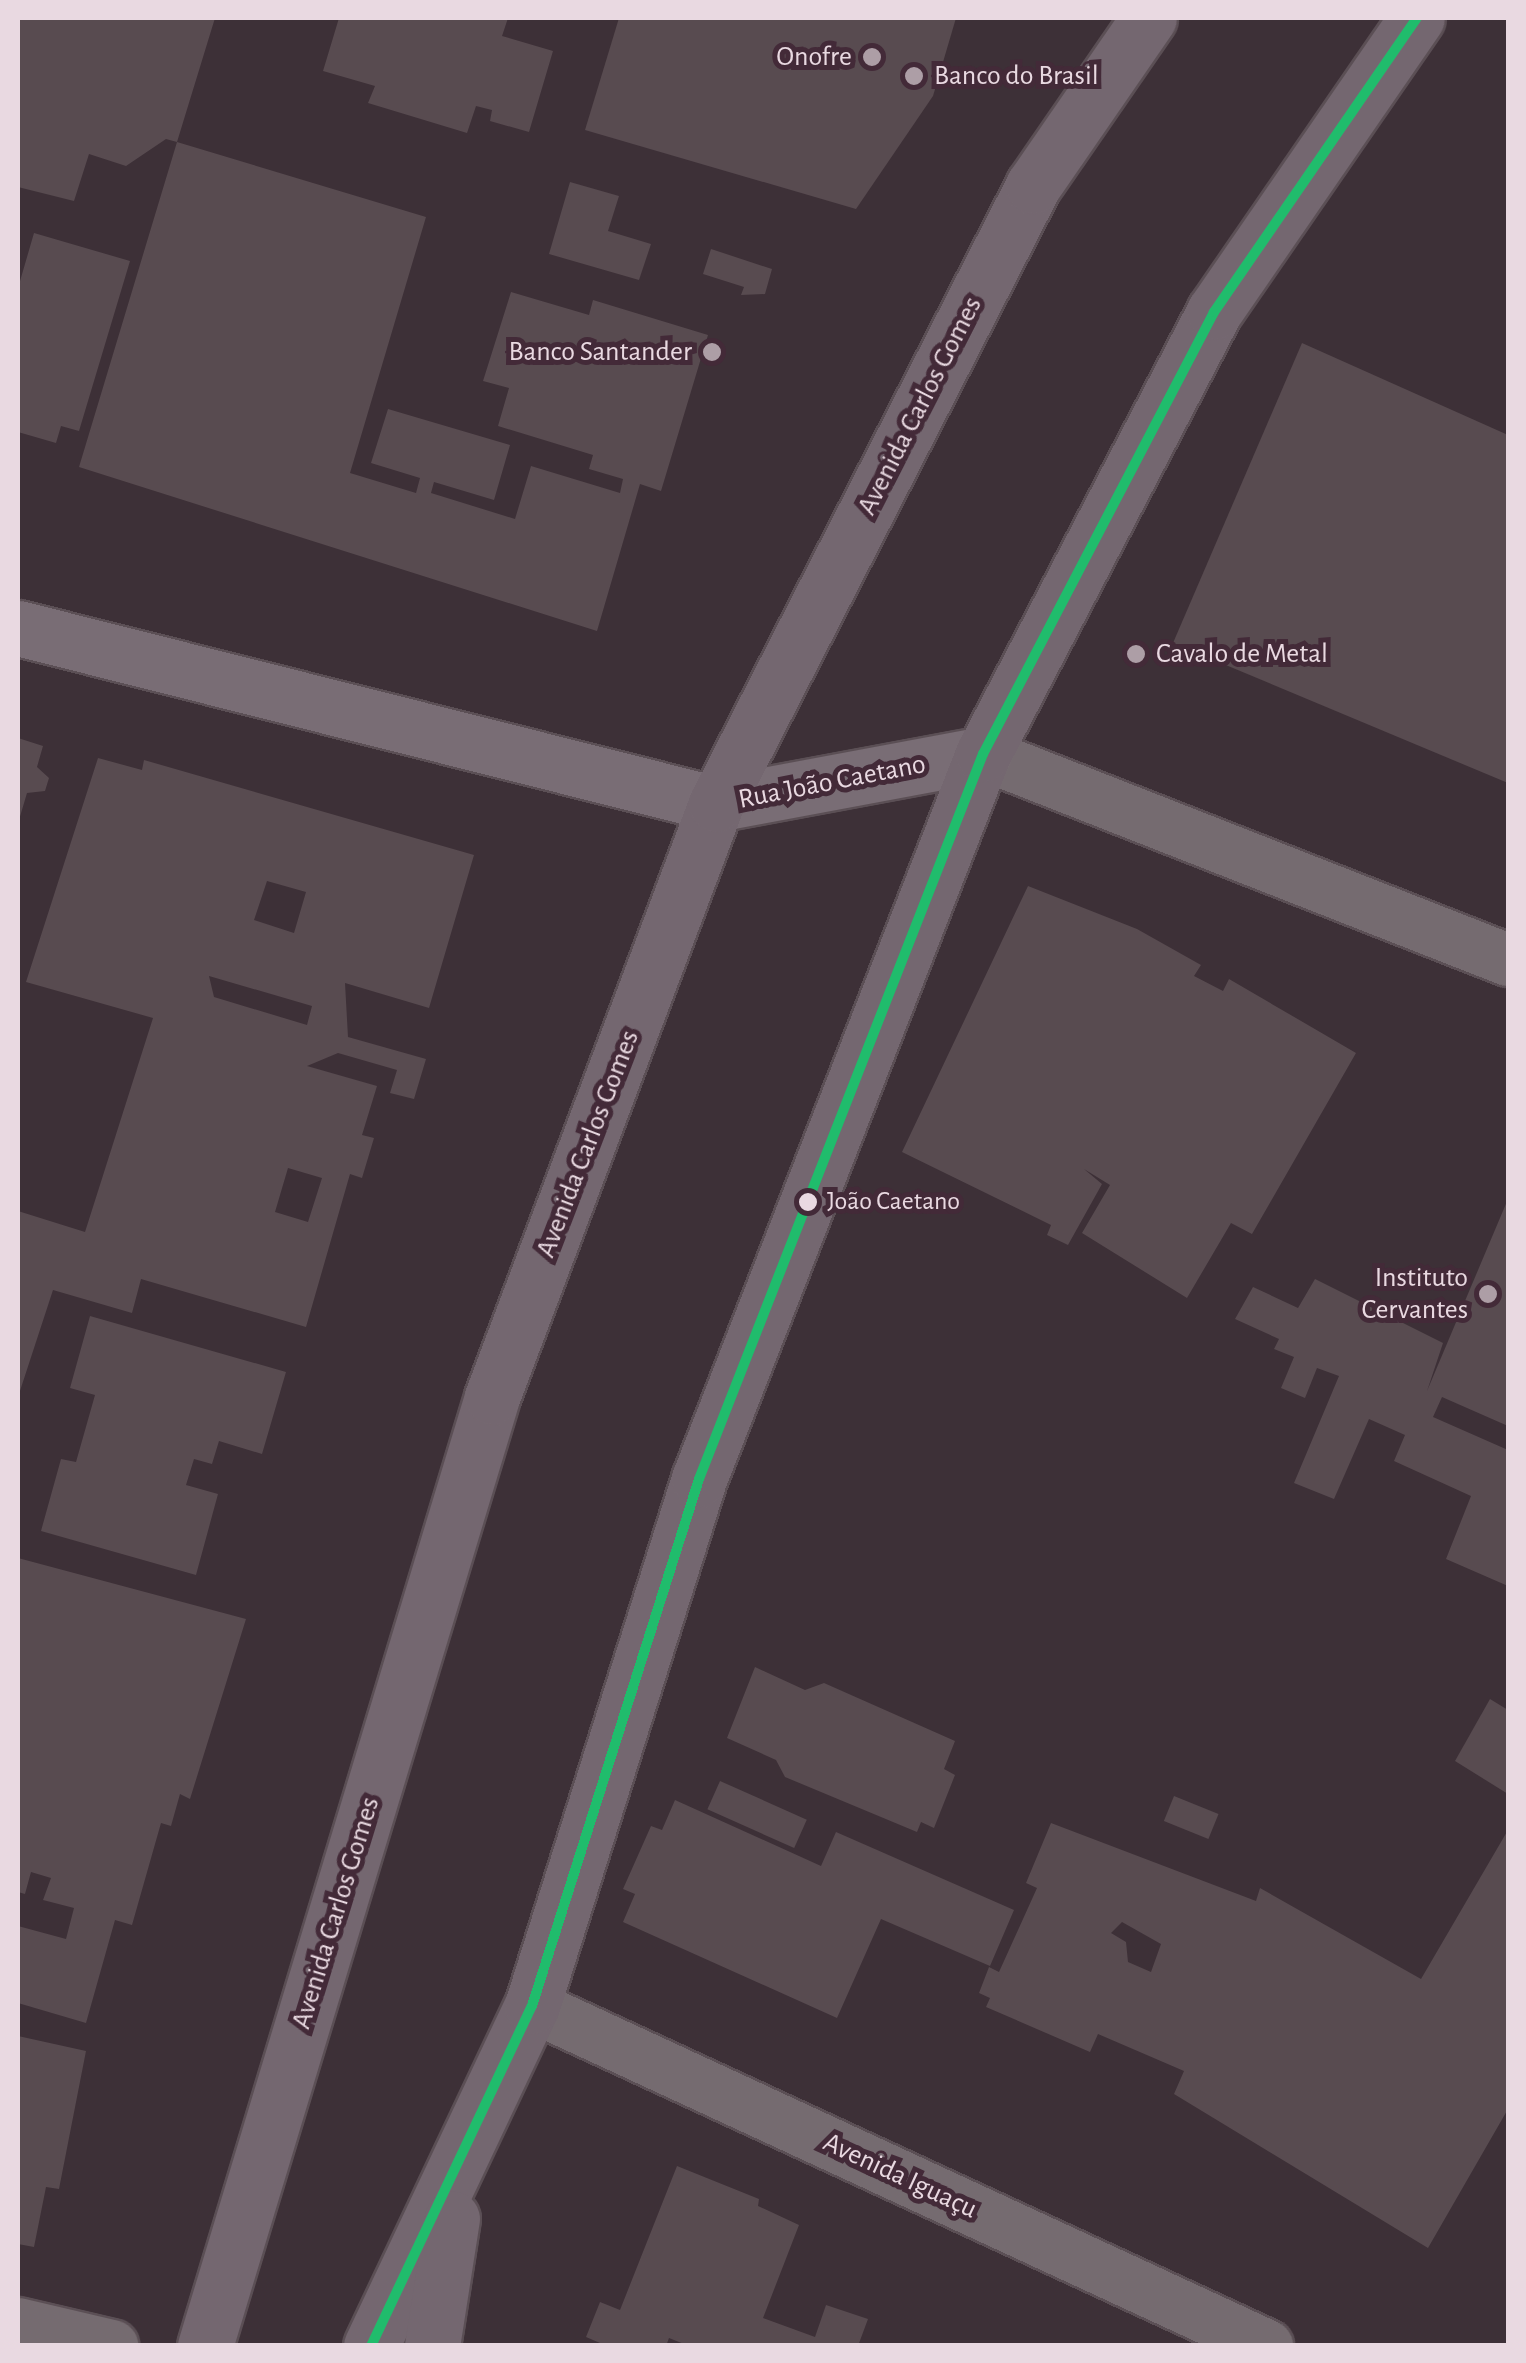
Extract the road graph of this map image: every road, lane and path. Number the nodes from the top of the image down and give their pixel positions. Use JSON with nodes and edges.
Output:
{"nodes":[{"id":1,"x":1150,"y":18,"type":"edge"},
{"id":2,"x":1417,"y":18,"type":"edge"},
{"id":3,"x":18,"y":628,"type":"edge"},
{"id":4,"x":983,"y":754,"type":"junction"},
{"id":5,"x":716,"y":804,"type":"junction"},
{"id":6,"x":1508,"y":960,"type":"edge"},
{"id":7,"x":532,"y":2006,"type":"junction"},
{"id":8,"x":461,"y":2161,"type":"junction"},
{"id":9,"x":18,"y":2324,"type":"edge"},
{"id":10,"x":112,"y":2346,"type":"edge"},
{"id":11,"x":205,"y":2346,"type":"edge"},
{"id":12,"x":371,"y":2346,"type":"edge"},
{"id":13,"x":432,"y":2346,"type":"edge"},
{"id":14,"x":1267,"y":2346,"type":"edge"}],
"edges":[{"from":1,"to":5,"type":"main road","name":"Avenida Carlos Gomes"},
{"from":2,"to":4,"type":"main road"},
{"from":3,"to":5,"type":"street","name":"Rua João Caetano"},
{"from":4,"to":5,"type":"street","name":"Rua João Caetano"},
{"from":4,"to":6,"type":"street"},
{"from":4,"to":7,"type":"main road"},
{"from":5,"to":11,"type":"main road","name":"Avenida Carlos Gomes"},
{"from":7,"to":8,"type":"main road"},
{"from":7,"to":14,"type":"street","name":"Avenida Iguaçu"},
{"from":8,"to":12,"type":"main road"},
{"from":8,"to":13,"type":"main road"},
{"from":9,"to":10,"type":"street"}]}
